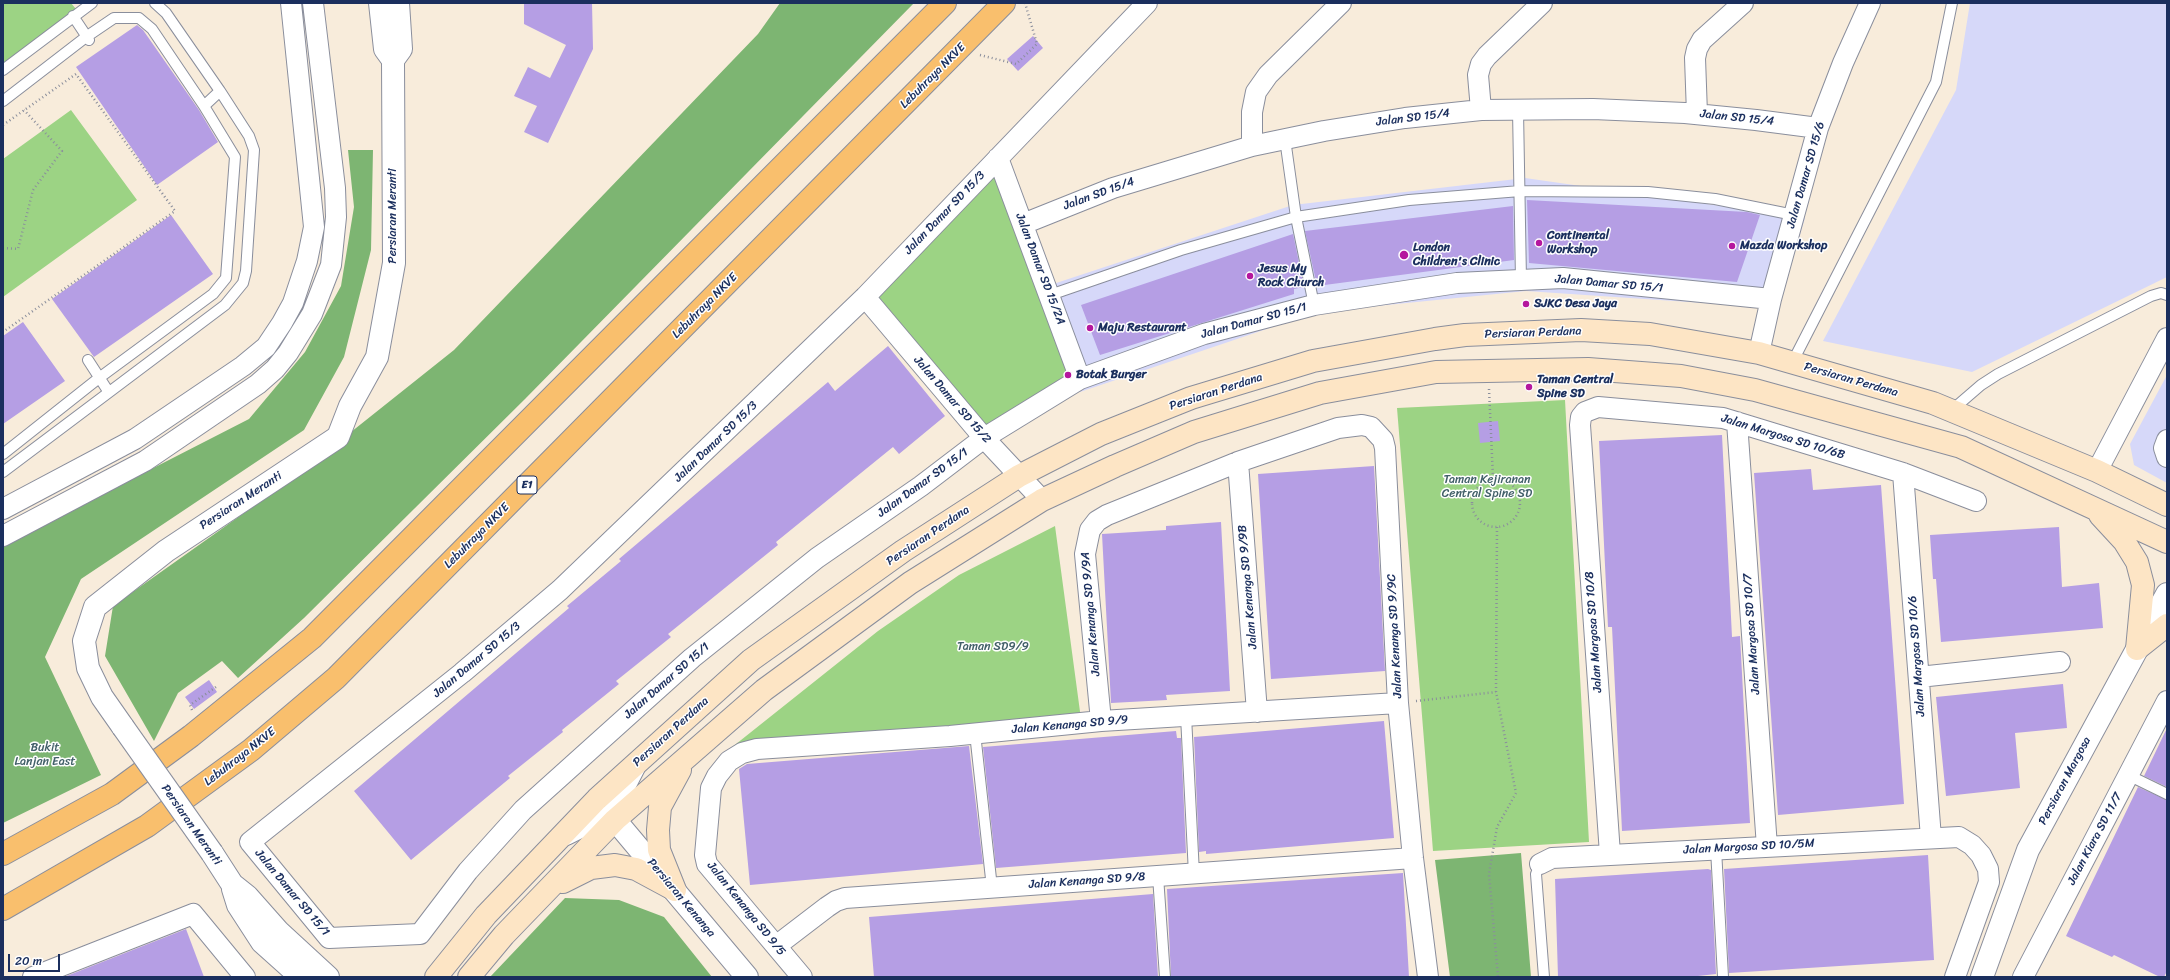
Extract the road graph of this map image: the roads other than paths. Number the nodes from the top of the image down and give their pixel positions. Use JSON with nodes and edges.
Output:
{"nodes":[{"id":1,"x":92,"y":3,"type":"edge"},
{"id":2,"x":155,"y":3,"type":"edge"},
{"id":3,"x":291,"y":3,"type":"edge"},
{"id":4,"x":313,"y":3,"type":"edge"},
{"id":5,"x":380,"y":3,"type":"edge"},
{"id":6,"x":398,"y":3,"type":"edge"},
{"id":7,"x":945,"y":3,"type":"edge"},
{"id":8,"x":1004,"y":3,"type":"edge"},
{"id":9,"x":1147,"y":3,"type":"edge"},
{"id":10,"x":1342,"y":3,"type":"edge"},
{"id":11,"x":1542,"y":3,"type":"edge"},
{"id":12,"x":1743,"y":3,"type":"edge"},
{"id":13,"x":1870,"y":3,"type":"edge"},
{"id":14,"x":1952,"y":3,"type":"edge"},
{"id":15,"x":73,"y":16,"type":"junction"},
{"id":16,"x":88,"y":38,"type":"junction"},
{"id":17,"x":393,"y":60,"type":"junction"},
{"id":18,"x":3,"y":70,"type":"edge"},
{"id":19,"x":220,"y":91,"type":"junction"},
{"id":20,"x":7,"y":98,"type":"edge"},
{"id":21,"x":204,"y":106,"type":"junction"},
{"id":22,"x":1481,"y":110,"type":"junction"},
{"id":23,"x":1518,"y":110,"type":"junction"},
{"id":24,"x":1697,"y":114,"type":"junction"},
{"id":25,"x":1818,"y":128,"type":"junction"},
{"id":26,"x":1285,"y":139,"type":"junction"},
{"id":27,"x":1252,"y":146,"type":"junction"},
{"id":28,"x":998,"y":158,"type":"junction"},
{"id":29,"x":1520,"y":190,"type":"junction"},
{"id":30,"x":1794,"y":215,"type":"junction"},
{"id":31,"x":1296,"y":217,"type":"junction"},
{"id":32,"x":1023,"y":224,"type":"junction"},
{"id":33,"x":1521,"y":280,"type":"junction"},
{"id":34,"x":1050,"y":295,"type":"junction"},
{"id":35,"x":2167,"y":295,"type":"edge"},
{"id":36,"x":865,"y":297,"type":"junction"},
{"id":37,"x":1771,"y":299,"type":"junction"},
{"id":38,"x":1314,"y":305,"type":"junction"},
{"id":39,"x":2167,"y":338,"type":"edge"},
{"id":40,"x":1759,"y":353,"type":"junction"},
{"id":41,"x":88,"y":360,"type":"dead end"},
{"id":42,"x":1313,"y":361,"type":"junction"},
{"id":43,"x":1792,"y":363,"type":"junction"},
{"id":44,"x":99,"y":378,"type":"junction"},
{"id":45,"x":1080,"y":379,"type":"junction"},
{"id":46,"x":108,"y":391,"type":"junction"},
{"id":47,"x":1320,"y":393,"type":"junction"},
{"id":48,"x":1952,"y":410,"type":"junction"},
{"id":49,"x":1585,"y":412,"type":"joint"},
{"id":50,"x":1737,"y":422,"type":"junction"},
{"id":51,"x":1362,"y":424,"type":"joint"},
{"id":52,"x":984,"y":438,"type":"junction"},
{"id":53,"x":2167,"y":440,"type":"edge"},
{"id":54,"x":3,"y":454,"type":"edge"},
{"id":55,"x":2167,"y":457,"type":"edge"},
{"id":56,"x":1238,"y":462,"type":"junction"},
{"id":57,"x":2097,"y":471,"type":"junction"},
{"id":58,"x":3,"y":472,"type":"edge"},
{"id":59,"x":1903,"y":473,"type":"junction"},
{"id":60,"x":1020,"y":476,"type":"junction"},
{"id":61,"x":2116,"y":481,"type":"junction"},
{"id":62,"x":1042,"y":500,"type":"junction"},
{"id":63,"x":1976,"y":502,"type":"dead end"},
{"id":64,"x":2167,"y":504,"type":"edge"},
{"id":65,"x":2094,"y":508,"type":"junction"},
{"id":66,"x":3,"y":509,"type":"edge"},
{"id":67,"x":2167,"y":520,"type":"edge"},
{"id":68,"x":3,"y":536,"type":"edge"},
{"id":69,"x":2167,"y":542,"type":"edge"},
{"id":70,"x":2167,"y":594,"type":"edge"},
{"id":71,"x":2167,"y":625,"type":"edge"},
{"id":72,"x":2137,"y":648,"type":"junction"},
{"id":73,"x":2060,"y":662,"type":"dead end"},
{"id":74,"x":1919,"y":677,"type":"junction"},
{"id":75,"x":2167,"y":701,"type":"edge"},
{"id":76,"x":1398,"y":703,"type":"junction"},
{"id":77,"x":1258,"y":712,"type":"junction"},
{"id":78,"x":1186,"y":716,"type":"junction"},
{"id":79,"x":1101,"y":721,"type":"junction"},
{"id":80,"x":975,"y":733,"type":"junction"},
{"id":81,"x":742,"y":752,"type":"joint"},
{"id":82,"x":686,"y":758,"type":"junction"},
{"id":83,"x":636,"y":763,"type":"junction"},
{"id":84,"x":2128,"y":775,"type":"junction"},
{"id":85,"x":2167,"y":794,"type":"edge"},
{"id":86,"x":615,"y":820,"type":"junction"},
{"id":87,"x":561,"y":836,"type":"junction"},
{"id":88,"x":1931,"y":838,"type":"junction"},
{"id":89,"x":250,"y":842,"type":"joint"},
{"id":90,"x":1767,"y":847,"type":"junction"},
{"id":91,"x":1716,"y":849,"type":"junction"},
{"id":92,"x":3,"y":854,"type":"edge"},
{"id":93,"x":1610,"y":854,"type":"junction"},
{"id":94,"x":1413,"y":858,"type":"junction"},
{"id":95,"x":1540,"y":864,"type":"joint"},
{"id":96,"x":1194,"y":874,"type":"junction"},
{"id":97,"x":1158,"y":876,"type":"junction"},
{"id":98,"x":232,"y":884,"type":"junction"},
{"id":99,"x":992,"y":888,"type":"junction"},
{"id":100,"x":675,"y":890,"type":"junction"},
{"id":101,"x":545,"y":892,"type":"junction"},
{"id":102,"x":3,"y":909,"type":"edge"},
{"id":103,"x":776,"y":946,"type":"junction"},
{"id":104,"x":442,"y":970,"type":"edge"},
{"id":105,"x":33,"y":977,"type":"edge"},
{"id":106,"x":245,"y":977,"type":"edge"},
{"id":107,"x":301,"y":977,"type":"edge"},
{"id":108,"x":328,"y":977,"type":"edge"},
{"id":109,"x":422,"y":977,"type":"edge"},
{"id":110,"x":469,"y":977,"type":"edge"},
{"id":111,"x":747,"y":977,"type":"edge"},
{"id":112,"x":802,"y":977,"type":"edge"},
{"id":113,"x":1165,"y":977,"type":"edge"},
{"id":114,"x":1428,"y":977,"type":"edge"},
{"id":115,"x":1544,"y":977,"type":"edge"},
{"id":116,"x":1723,"y":977,"type":"edge"},
{"id":117,"x":1955,"y":977,"type":"edge"},
{"id":118,"x":1982,"y":977,"type":"edge"},
{"id":119,"x":2023,"y":977,"type":"edge"}],
"edges":[{"from":1,"to":15,"type":"lane"},
{"from":2,"to":19,"type":"lane"},
{"from":3,"to":66,"type":"street"},
{"from":4,"to":68,"type":"street"},
{"from":5,"to":17,"type":"street","name":"Persiaran Meranti"},
{"from":6,"to":17,"type":"street","name":"Persiaran Meranti"},
{"from":7,"to":92,"type":"highway"},
{"from":8,"to":102,"type":"highway","name":"Lebuhraya NKVE","number":"E1"},
{"from":9,"to":28,"type":"street","name":"Jalan Damar SD 15/3"},
{"from":10,"to":27,"type":"street"},
{"from":11,"to":22,"type":"street"},
{"from":12,"to":24,"type":"street"},
{"from":13,"to":25,"type":"street","name":"Jalan Damar SD 15/6"},
{"from":14,"to":43,"type":"lane"},
{"from":15,"to":16,"type":"lane"},
{"from":15,"to":18,"type":"lane"},
{"from":16,"to":20,"type":"lane"},
{"from":16,"to":21,"type":"lane"},
{"from":17,"to":98,"type":"street","name":"Persiaran Meranti","bridge":true},
{"from":19,"to":21,"type":"lane"},
{"from":19,"to":46,"type":"lane"},
{"from":21,"to":44,"type":"lane"},
{"from":22,"to":23,"type":"street","name":"Jalan SD 15/4"},
{"from":22,"to":26,"type":"street","name":"Jalan SD 15/4"},
{"from":23,"to":24,"type":"street","name":"Jalan SD 15/4"},
{"from":23,"to":29,"type":"lane"},
{"from":24,"to":25,"type":"street","name":"Jalan SD 15/4"},
{"from":25,"to":30,"type":"street","name":"Jalan Damar SD 15/6"},
{"from":26,"to":27,"type":"street","name":"Jalan SD 15/4"},
{"from":26,"to":31,"type":"lane"},
{"from":27,"to":32,"type":"street","name":"Jalan SD 15/4"},
{"from":28,"to":32,"type":"street","name":"Jalan Damar SD 15/2A"},
{"from":28,"to":36,"type":"street","name":"Jalan Damar SD 15/3"},
{"from":29,"to":30,"type":"lane"},
{"from":29,"to":31,"type":"lane"},
{"from":29,"to":33,"type":"lane"},
{"from":30,"to":37,"type":"street","name":"Jalan Damar SD 15/6"},
{"from":31,"to":34,"type":"lane"},
{"from":31,"to":38,"type":"lane"},
{"from":32,"to":34,"type":"street","name":"Jalan Damar SD 15/2A"},
{"from":33,"to":37,"type":"street","name":"Jalan Damar SD 15/1"},
{"from":33,"to":38,"type":"street","name":"Jalan Damar SD 15/1"},
{"from":34,"to":45,"type":"street","name":"Jalan Damar SD 15/2A"},
{"from":35,"to":48,"type":"lane"},
{"from":36,"to":52,"type":"street","name":"Jalan Damar SD 15/2"},
{"from":36,"to":89,"type":"street","name":"Jalan Damar SD 15/3"},
{"from":37,"to":40,"type":"street","name":"Jalan Damar SD 15/6"},
{"from":38,"to":45,"type":"street","name":"Jalan Damar SD 15/1"},
{"from":39,"to":57,"type":"street"},
{"from":40,"to":42,"type":"main road","name":"Persiaran Perdana"},
{"from":40,"to":43,"type":"main road","name":"Persiaran Perdana"},
{"from":41,"to":44,"type":"lane"},
{"from":42,"to":47,"type":"main road"},
{"from":42,"to":60,"type":"main road","name":"Persiaran Perdana"},
{"from":43,"to":48,"type":"main road","name":"Persiaran Perdana"},
{"from":44,"to":46,"type":"lane"},
{"from":44,"to":54,"type":"lane"},
{"from":45,"to":52,"type":"street","name":"Jalan Damar SD 15/1"},
{"from":46,"to":58,"type":"lane"},
{"from":47,"to":62,"type":"main road"},
{"from":47,"to":65,"type":"main road"},
{"from":48,"to":57,"type":"main road","name":"Persiaran Perdana"},
{"from":49,"to":50,"type":"street","name":"Jalan Margosa SD 10/6B"},
{"from":49,"to":93,"type":"street","name":"Jalan Margosa SD 10/8"},
{"from":50,"to":59,"type":"street","name":"Jalan Margosa SD 10/6B"},
{"from":50,"to":90,"type":"street","name":"Jalan Margosa SD 10/7"},
{"from":51,"to":56,"type":"street","name":"Jalan Kenanga SD 9/9A"},
{"from":51,"to":76,"type":"street","name":"Jalan Kenanga SD 9/9C"},
{"from":52,"to":60,"type":"street","name":"Jalan Damar SD 15/2"},
{"from":52,"to":89,"type":"street","name":"Jalan Damar SD 15/1"},
{"from":53,"to":55,"type":"street"},
{"from":56,"to":77,"type":"street","name":"Jalan Kenanga SD 9/9B"},
{"from":56,"to":79,"type":"street","name":"Jalan Kenanga SD 9/9A"},
{"from":57,"to":61,"type":"main road","name":"Persiaran Perdana"},
{"from":59,"to":63,"type":"street","name":"Jalan Margosa SD 10/6B"},
{"from":59,"to":74,"type":"street","name":"Jalan Margosa SD 10/6"},
{"from":60,"to":62,"type":"street","name":"Jalan Damar SD 15/2"},
{"from":60,"to":83,"type":"main road","name":"Persiaran Perdana"},
{"from":61,"to":64,"type":"main road","name":"Persiaran Perdana"},
{"from":61,"to":67,"type":"main road"},
{"from":62,"to":82,"type":"main road"},
{"from":65,"to":69,"type":"main road"},
{"from":65,"to":72,"type":"main road"},
{"from":70,"to":72,"type":"street","name":"Persiaran Margosa"},
{"from":71,"to":72,"type":"main road"},
{"from":72,"to":118,"type":"street","name":"Persiaran Margosa"},
{"from":73,"to":74,"type":"street"},
{"from":74,"to":88,"type":"street","name":"Jalan Margosa SD 10/6"},
{"from":75,"to":84,"type":"street","name":"Jalan Kiara SD 11/7"},
{"from":76,"to":77,"type":"street","name":"Jalan Kenanga SD 9/9"},
{"from":76,"to":94,"type":"street","name":"Jalan Kenanga SD 9/9C"},
{"from":77,"to":78,"type":"street","name":"Jalan Kenanga SD 9/9"},
{"from":78,"to":79,"type":"street","name":"Jalan Kenanga SD 9/9"},
{"from":78,"to":96,"type":"lane"},
{"from":79,"to":80,"type":"street","name":"Jalan Kenanga SD 9/9"},
{"from":80,"to":81,"type":"street","name":"Jalan Kenanga SD 9/9"},
{"from":80,"to":99,"type":"lane"},
{"from":81,"to":103,"type":"street","name":"Jalan Kenanga SD 9/5"},
{"from":82,"to":86,"type":"main road"},
{"from":82,"to":100,"type":"main road"},
{"from":83,"to":86,"type":"street"},
{"from":83,"to":87,"type":"main road","name":"Persiaran Perdana"},
{"from":84,"to":85,"type":"lane"},
{"from":84,"to":119,"type":"street","name":"Jalan Kiara SD 11/7"},
{"from":86,"to":87,"type":"street"},
{"from":86,"to":100,"type":"street","name":"Persiaran Kenanga"},
{"from":86,"to":101,"type":"main road"},
{"from":87,"to":104,"type":"main road","name":"Persiaran Perdana"},
{"from":88,"to":90,"type":"street","name":"Jalan Margosa SD 10/5M"},
{"from":88,"to":117,"type":"street","name":"Jalan Margosa SD 10/5M"},
{"from":90,"to":91,"type":"street","name":"Jalan Margosa SD 10/5M"},
{"from":91,"to":93,"type":"street","name":"Jalan Margosa SD 10/5M"},
{"from":91,"to":116,"type":"lane"},
{"from":93,"to":95,"type":"street","name":"Jalan Margosa SD 10/5M"},
{"from":94,"to":96,"type":"street","name":"Jalan Kenanga SD 9/8"},
{"from":94,"to":114,"type":"street","name":"Jalan Kenanga SD 9/9C"},
{"from":95,"to":115,"type":"lane"},
{"from":96,"to":97,"type":"street","name":"Jalan Kenanga SD 9/8"},
{"from":97,"to":99,"type":"street","name":"Jalan Kenanga SD 9/8"},
{"from":97,"to":113,"type":"lane"},
{"from":98,"to":107,"type":"street","name":"Persiaran Meranti"},
{"from":98,"to":108,"type":"street","name":"Persiaran Meranti"},
{"from":99,"to":103,"type":"street","name":"Jalan Kenanga SD 9/8"},
{"from":100,"to":101,"type":"main road"},
{"from":100,"to":111,"type":"street","name":"Persiaran Kenanga"},
{"from":101,"to":110,"type":"main road"},
{"from":103,"to":112,"type":"street","name":"Jalan Kenanga SD 9/5"},
{"from":104,"to":109,"type":"main road"},
{"from":105,"to":106,"type":"street"}]}
